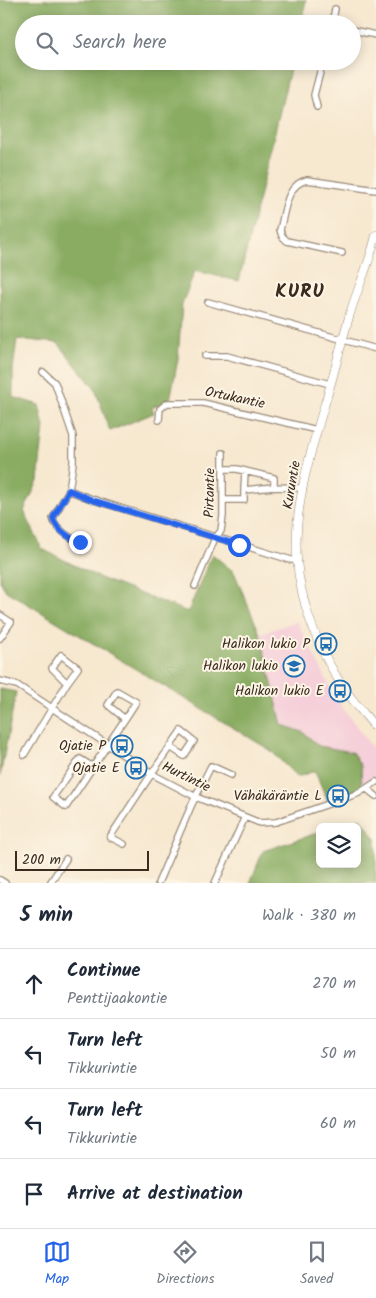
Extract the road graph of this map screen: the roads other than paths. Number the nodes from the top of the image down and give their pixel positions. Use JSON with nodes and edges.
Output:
{"nodes":[{"id":1,"x":335,"y":9,"type":"dead end"},
{"id":2,"x":334,"y":15,"type":"edge"},
{"id":3,"x":361,"y":32,"type":"edge"},
{"id":4,"x":376,"y":35,"type":"edge"},
{"id":5,"x":321,"y":70,"type":"edge"},
{"id":6,"x":317,"y":107,"type":"dead end"},
{"id":7,"x":376,"y":190,"type":"edge"},
{"id":8,"x":376,"y":235,"type":"edge"},
{"id":9,"x":342,"y":252,"type":"dead end"},
{"id":10,"x":208,"y":302,"type":"dead end"},
{"id":11,"x":343,"y":340,"type":"junction"},
{"id":12,"x":376,"y":349,"type":"edge"},
{"id":13,"x":205,"y":356,"type":"dead end"},
{"id":14,"x":43,"y":372,"type":"dead end"},
{"id":15,"x":330,"y":384,"type":"junction"},
{"id":16,"x":159,"y":420,"type":"dead end"},
{"id":17,"x":317,"y":430,"type":"junction"},
{"id":18,"x":223,"y":453,"type":"dead end"},
{"id":19,"x":223,"y":470,"type":"junction"},
{"id":20,"x":244,"y":471,"type":"junction"},
{"id":21,"x":274,"y":487,"type":"junction"},
{"id":22,"x":303,"y":488,"type":"junction"},
{"id":23,"x":69,"y":490,"type":"junction"},
{"id":24,"x":244,"y":490,"type":"junction"},
{"id":25,"x":223,"y":500,"type":"junction"},
{"id":26,"x":214,"y":538,"type":"junction"},
{"id":27,"x":80,"y":542,"type":"dead end"},
{"id":28,"x":297,"y":560,"type":"junction"},
{"id":29,"x":196,"y":586,"type":"dead end"},
{"id":30,"x":0,"y":615,"type":"edge"},
{"id":31,"x":0,"y":638,"type":"edge"},
{"id":32,"x":0,"y":681,"type":"edge"},
{"id":33,"x":67,"y":684,"type":"junction"},
{"id":34,"x":52,"y":708,"type":"junction"},
{"id":35,"x":125,"y":719,"type":"junction"},
{"id":36,"x":376,"y":728,"type":"edge"},
{"id":37,"x":108,"y":745,"type":"junction"},
{"id":38,"x":170,"y":747,"type":"junction"},
{"id":39,"x":24,"y":755,"type":"dead end"},
{"id":40,"x":93,"y":767,"type":"junction"},
{"id":41,"x":152,"y":774,"type":"junction"},
{"id":42,"x":231,"y":775,"type":"dead end"},
{"id":43,"x":376,"y":782,"type":"edge"},
{"id":44,"x":367,"y":789,"type":"junction"},
{"id":45,"x":376,"y":796,"type":"edge"},
{"id":46,"x":196,"y":797,"type":"junction"},
{"id":47,"x":245,"y":817,"type":"junction"},
{"id":48,"x":124,"y":844,"type":"dead end"},
{"id":49,"x":66,"y":859,"type":"dead end"},
{"id":50,"x":0,"y":880,"type":"edge"},
{"id":51,"x":5,"y":883,"type":"edge"},
{"id":52,"x":50,"y":883,"type":"edge"},
{"id":53,"x":158,"y":883,"type":"edge"},
{"id":54,"x":215,"y":883,"type":"edge"}],
"edges":[{"from":1,"to":2,"type":"street"},
{"from":3,"to":4,"type":"street"},
{"from":5,"to":6,"type":"street"},
{"from":7,"to":9,"type":"street"},
{"from":8,"to":11,"type":"street","name":"Kuruntie"},
{"from":10,"to":11,"type":"street"},
{"from":11,"to":12,"type":"street"},
{"from":11,"to":15,"type":"street","name":"Kuruntie"},
{"from":13,"to":15,"type":"street"},
{"from":14,"to":23,"type":"street"},
{"from":15,"to":17,"type":"street","name":"Kuruntie"},
{"from":16,"to":17,"type":"street","name":"Ortukantie"},
{"from":17,"to":22,"type":"street","name":"Kuruntie"},
{"from":18,"to":19,"type":"street","name":"Pirtantie"},
{"from":19,"to":20,"type":"street"},
{"from":19,"to":25,"type":"street","name":"Pirtantie"},
{"from":20,"to":21,"type":"street"},
{"from":20,"to":24,"type":"street"},
{"from":21,"to":22,"type":"street"},
{"from":21,"to":24,"type":"street"},
{"from":22,"to":28,"type":"street","name":"Kuruntie"},
{"from":23,"to":26,"type":"street"},
{"from":23,"to":27,"type":"street"},
{"from":24,"to":25,"type":"street"},
{"from":25,"to":26,"type":"street","name":"Pirtantie"},
{"from":26,"to":28,"type":"street"},
{"from":26,"to":29,"type":"street","name":"Pirtantie"},
{"from":28,"to":36,"type":"street","name":"Kuruntie"},
{"from":30,"to":31,"type":"street"},
{"from":32,"to":34,"type":"street","name":"Hurtintie"},
{"from":33,"to":33,"type":"street"},
{"from":33,"to":34,"type":"street"},
{"from":34,"to":37,"type":"street","name":"Hurtintie"},
{"from":34,"to":39,"type":"street"},
{"from":35,"to":35,"type":"street"},
{"from":35,"to":37,"type":"street"},
{"from":37,"to":40,"type":"street"},
{"from":37,"to":41,"type":"street","name":"Hurtintie"},
{"from":38,"to":38,"type":"street"},
{"from":38,"to":41,"type":"street"},
{"from":40,"to":40,"type":"street"},
{"from":41,"to":46,"type":"street","name":"Hurtintie"},
{"from":41,"to":48,"type":"street"},
{"from":42,"to":46,"type":"street"},
{"from":43,"to":44,"type":"street","name":"Hurtintie"},
{"from":44,"to":45,"type":"street"},
{"from":44,"to":47,"type":"street","name":"Hurtintie"},
{"from":46,"to":47,"type":"street","name":"Hurtintie"},
{"from":46,"to":53,"type":"street"},
{"from":47,"to":54,"type":"street"},
{"from":49,"to":52,"type":"street"},
{"from":50,"to":51,"type":"street"}]}
